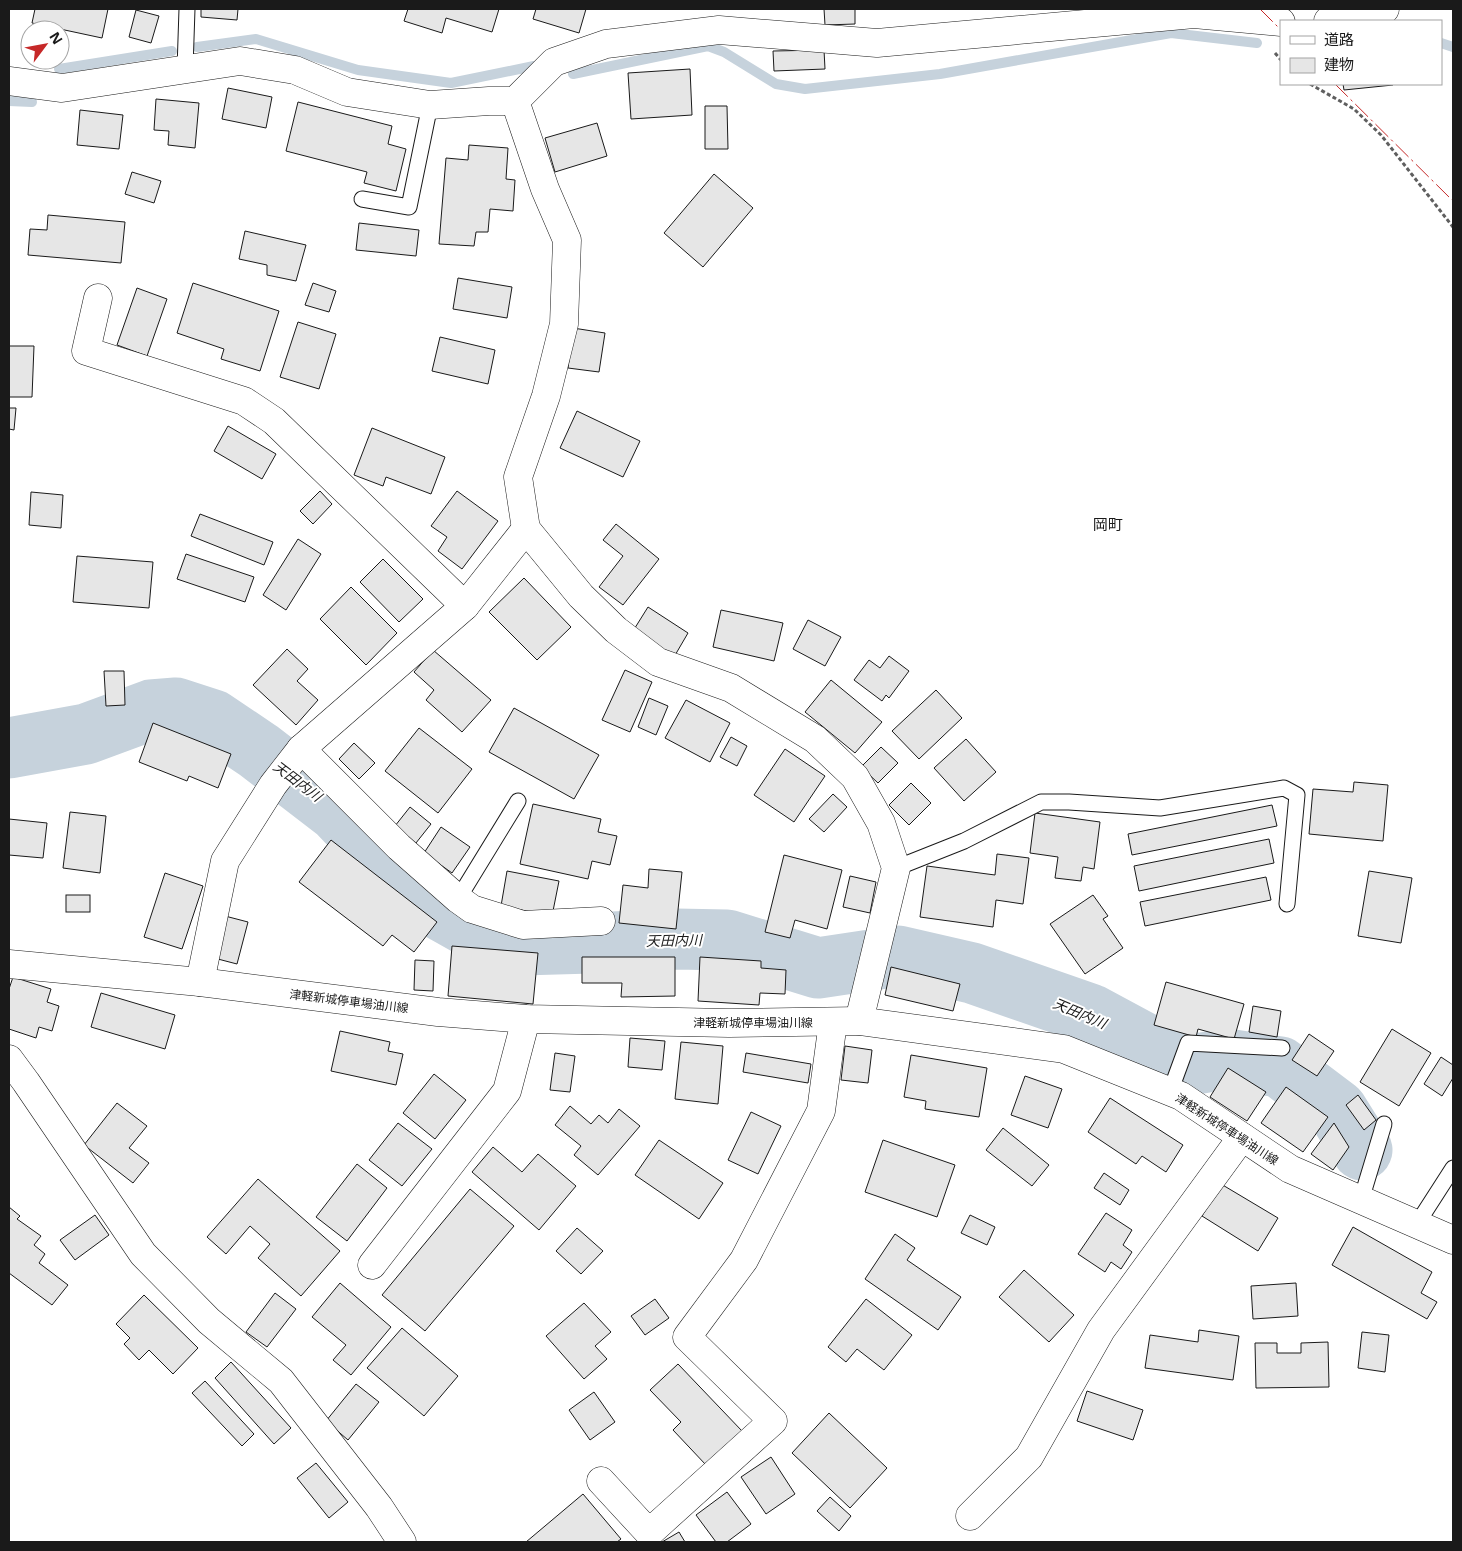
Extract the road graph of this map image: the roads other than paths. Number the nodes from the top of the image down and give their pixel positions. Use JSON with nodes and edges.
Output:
{"nodes":[{"id":1,"x":187,"y":9,"type":"edge"},
{"id":2,"x":1385,"y":9,"type":"edge"},
{"id":3,"x":1333,"y":20,"type":"edge"},
{"id":4,"x":1280,"y":22,"type":"edge"},
{"id":5,"x":184,"y":69,"type":"junction"},
{"id":6,"x":9,"y":81,"type":"edge"},
{"id":7,"x":515,"y":101,"type":"junction"},
{"id":8,"x":430,"y":105,"type":"junction"},
{"id":9,"x":362,"y":199,"type":"dead end"},
{"id":10,"x":98,"y":298,"type":"dead end"},
{"id":11,"x":526,"y":529,"type":"junction"},
{"id":12,"x":465,"y":606,"type":"junction"},
{"id":13,"x":297,"y":755,"type":"junction"},
{"id":14,"x":518,"y":800,"type":"dead end"},
{"id":15,"x":896,"y":868,"type":"junction"},
{"id":16,"x":458,"y":899,"type":"junction"},
{"id":17,"x":1287,"y":904,"type":"dead end"},
{"id":18,"x":601,"y":921,"type":"dead end"},
{"id":19,"x":9,"y":964,"type":"edge"},
{"id":20,"x":200,"y":982,"type":"junction"},
{"id":21,"x":526,"y":1019,"type":"junction"},
{"id":22,"x":846,"y":1021,"type":"junction"},
{"id":23,"x":1282,"y":1048,"type":"dead end"},
{"id":24,"x":9,"y":1059,"type":"edge"},
{"id":25,"x":1175,"y":1080,"type":"junction"},
{"id":26,"x":1384,"y":1124,"type":"dead end"},
{"id":27,"x":1242,"y":1137,"type":"junction"},
{"id":28,"x":1453,"y":1168,"type":"edge"},
{"id":29,"x":1361,"y":1200,"type":"junction"},
{"id":30,"x":1416,"y":1224,"type":"junction"},
{"id":31,"x":1453,"y":1240,"type":"edge"},
{"id":32,"x":372,"y":1264,"type":"dead end"},
{"id":33,"x":601,"y":1481,"type":"dead end"},
{"id":34,"x":970,"y":1516,"type":"dead end"},
{"id":35,"x":402,"y":1542,"type":"edge"}],
"edges":[{"from":1,"to":5,"type":"lane"},
{"from":2,"to":3,"type":"street"},
{"from":4,"to":7,"type":"street"},
{"from":5,"to":6,"type":"street"},
{"from":5,"to":8,"type":"street"},
{"from":7,"to":8,"type":"street"},
{"from":7,"to":11,"type":"street"},
{"from":8,"to":9,"type":"lane"},
{"from":10,"to":12,"type":"street"},
{"from":11,"to":12,"type":"street"},
{"from":11,"to":15,"type":"street"},
{"from":12,"to":13,"type":"street"},
{"from":13,"to":16,"type":"street"},
{"from":13,"to":20,"type":"street"},
{"from":14,"to":16,"type":"lane"},
{"from":15,"to":17,"type":"lane"},
{"from":15,"to":22,"type":"street"},
{"from":16,"to":18,"type":"street"},
{"from":19,"to":20,"type":"street","name":"津軽新城停車場油川線"},
{"from":20,"to":21,"type":"street","name":"津軽新城停車場油川線"},
{"from":21,"to":22,"type":"street","name":"津軽新城停車場油川線"},
{"from":21,"to":32,"type":"street"},
{"from":22,"to":25,"type":"street","name":"津軽新城停車場油川線"},
{"from":22,"to":33,"type":"street"},
{"from":23,"to":25,"type":"lane"},
{"from":24,"to":35,"type":"street"},
{"from":25,"to":27,"type":"street","name":"津軽新城停車場油川線"},
{"from":26,"to":29,"type":"lane"},
{"from":27,"to":29,"type":"street","name":"津軽新城停車場油川線"},
{"from":27,"to":34,"type":"street"},
{"from":28,"to":30,"type":"lane"},
{"from":29,"to":30,"type":"street","name":"津軽新城停車場油川線"},
{"from":30,"to":31,"type":"street","name":"津軽新城停車場油川線"}]}
